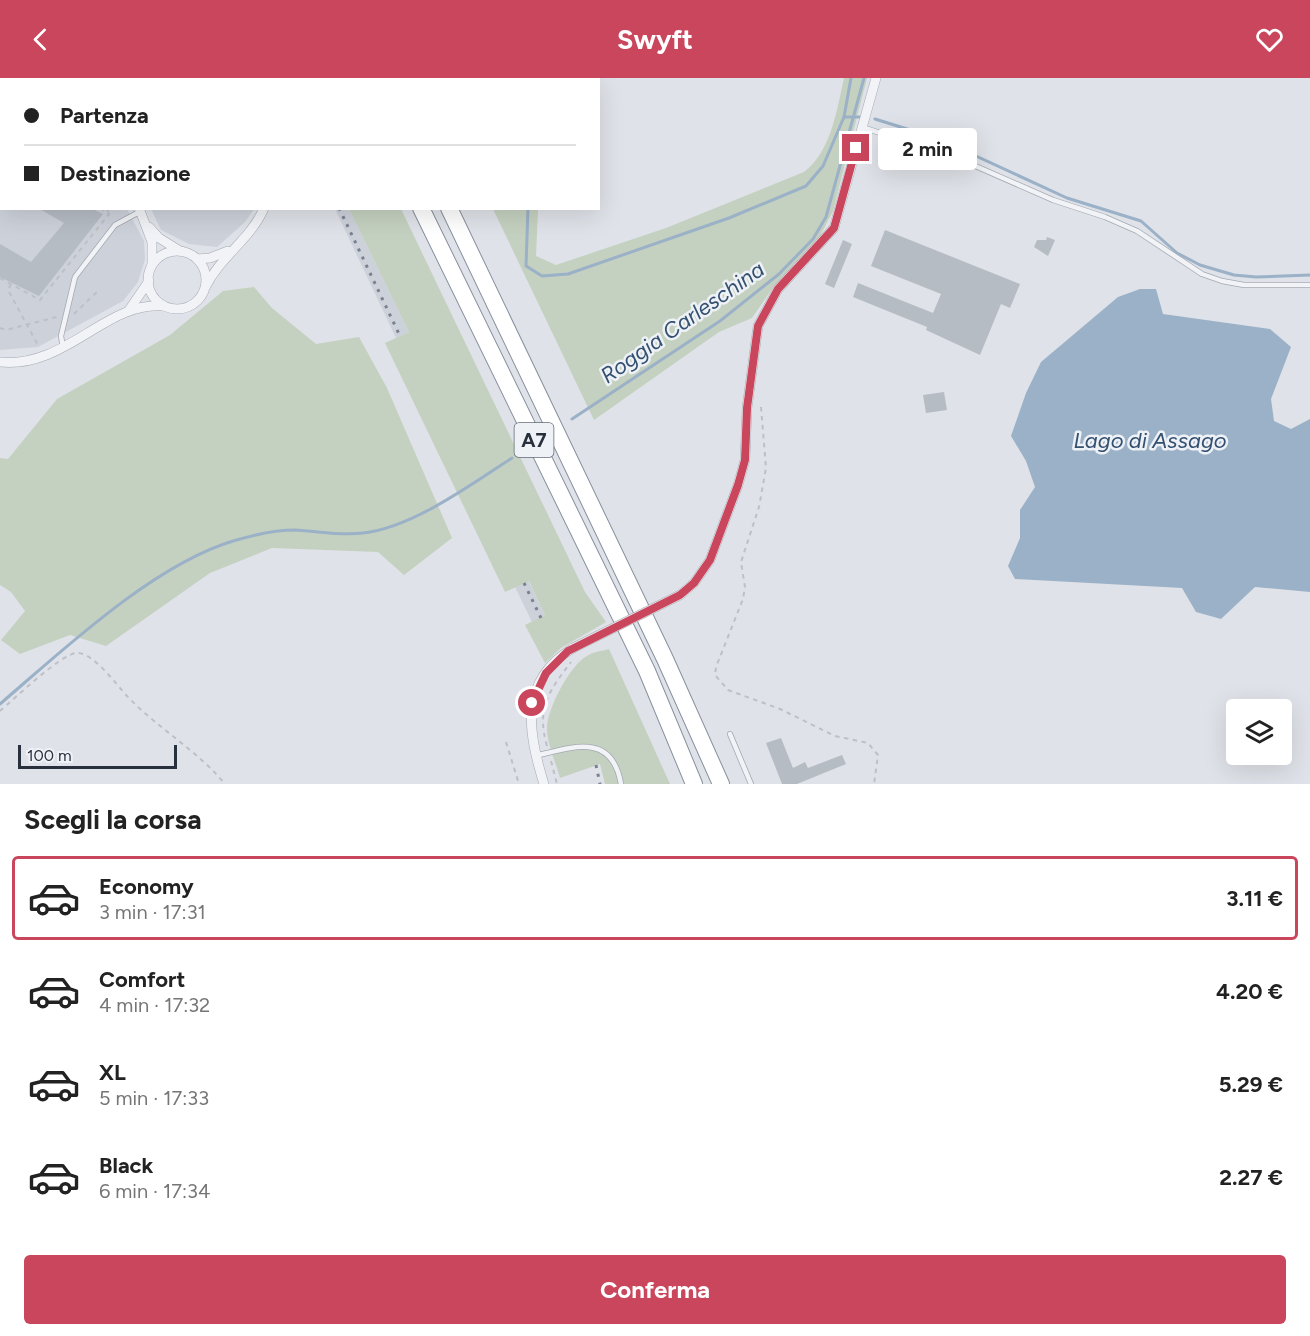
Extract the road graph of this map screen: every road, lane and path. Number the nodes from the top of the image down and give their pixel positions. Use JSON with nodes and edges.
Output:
{"nodes":[{"id":1,"x":876,"y":78,"type":"edge"},
{"id":2,"x":862,"y":127,"type":"junction"},
{"id":3,"x":103,"y":210,"type":"edge"},
{"id":4,"x":108,"y":210,"type":"edge"},
{"id":5,"x":140,"y":210,"type":"edge"},
{"id":6,"x":263,"y":210,"type":"edge"},
{"id":7,"x":422,"y":210,"type":"edge"},
{"id":8,"x":450,"y":210,"type":"edge"},
{"id":9,"x":109,"y":214,"type":"junction"},
{"id":10,"x":147,"y":224,"type":"junction"},
{"id":11,"x":237,"y":244,"type":"junction"},
{"id":12,"x":183,"y":252,"type":"junction"},
{"id":13,"x":197,"y":259,"type":"junction"},
{"id":14,"x":149,"y":275,"type":"junction"},
{"id":15,"x":0,"y":278,"type":"edge"},
{"id":16,"x":11,"y":285,"type":"junction"},
{"id":17,"x":1310,"y":285,"type":"edge"},
{"id":18,"x":205,"y":288,"type":"junction"},
{"id":19,"x":100,"y":289,"type":"dead end"},
{"id":20,"x":164,"y":306,"type":"junction"},
{"id":21,"x":127,"y":312,"type":"junction"},
{"id":22,"x":67,"y":315,"type":"junction"},
{"id":23,"x":28,"y":324,"type":"junction"},
{"id":24,"x":0,"y":328,"type":"edge"},
{"id":25,"x":63,"y":348,"type":"junction"},
{"id":26,"x":44,"y":358,"type":"junction"},
{"id":27,"x":0,"y":362,"type":"edge"},
{"id":28,"x":761,"y":406,"type":"dead end"},
{"id":29,"x":573,"y":648,"type":"junction"},
{"id":30,"x":0,"y":711,"type":"edge"},
{"id":31,"x":730,"y":734,"type":"dead end"},
{"id":32,"x":506,"y":742,"type":"dead end"},
{"id":33,"x":548,"y":753,"type":"junction"},
{"id":34,"x":535,"y":756,"type":"junction"},
{"id":35,"x":225,"y":784,"type":"edge"},
{"id":36,"x":519,"y":784,"type":"edge"},
{"id":37,"x":544,"y":784,"type":"edge"},
{"id":38,"x":557,"y":784,"type":"edge"},
{"id":39,"x":621,"y":784,"type":"edge"},
{"id":40,"x":694,"y":784,"type":"edge"},
{"id":41,"x":721,"y":784,"type":"edge"},
{"id":42,"x":751,"y":784,"type":"edge"},
{"id":43,"x":874,"y":784,"type":"edge"}],
"edges":[{"from":1,"to":2,"type":"street"},
{"from":2,"to":17,"type":"lane"},
{"from":2,"to":29,"type":"street","bridge":true},
{"from":3,"to":9,"type":"path"},
{"from":4,"to":9,"type":"path"},
{"from":5,"to":10,"type":"street"},
{"from":5,"to":22,"type":"lane"},
{"from":6,"to":11,"type":"street"},
{"from":7,"to":40,"type":"highway","number":"A7"},
{"from":8,"to":41,"type":"highway","number":"A7"},
{"from":9,"to":16,"type":"path"},
{"from":10,"to":12,"type":"street"},
{"from":10,"to":14,"type":"street"},
{"from":11,"to":13,"type":"street"},
{"from":11,"to":18,"type":"street"},
{"from":12,"to":13,"type":"street"},
{"from":12,"to":14,"type":"street"},
{"from":13,"to":18,"type":"street"},
{"from":14,"to":20,"type":"street"},
{"from":14,"to":21,"type":"street"},
{"from":15,"to":16,"type":"path"},
{"from":16,"to":23,"type":"path"},
{"from":18,"to":20,"type":"street"},
{"from":19,"to":22,"type":"path"},
{"from":20,"to":21,"type":"street"},
{"from":21,"to":25,"type":"street"},
{"from":22,"to":23,"type":"path"},
{"from":22,"to":25,"type":"lane"},
{"from":23,"to":24,"type":"path"},
{"from":23,"to":26,"type":"path"},
{"from":25,"to":26,"type":"street"},
{"from":26,"to":27,"type":"street"},
{"from":28,"to":43,"type":"path"},
{"from":29,"to":33,"type":"path"},
{"from":29,"to":34,"type":"street"},
{"from":30,"to":35,"type":"path"},
{"from":31,"to":42,"type":"lane"},
{"from":32,"to":36,"type":"path"},
{"from":33,"to":34,"type":"lane"},
{"from":33,"to":38,"type":"path"},
{"from":33,"to":39,"type":"lane"},
{"from":34,"to":37,"type":"street"}]}
